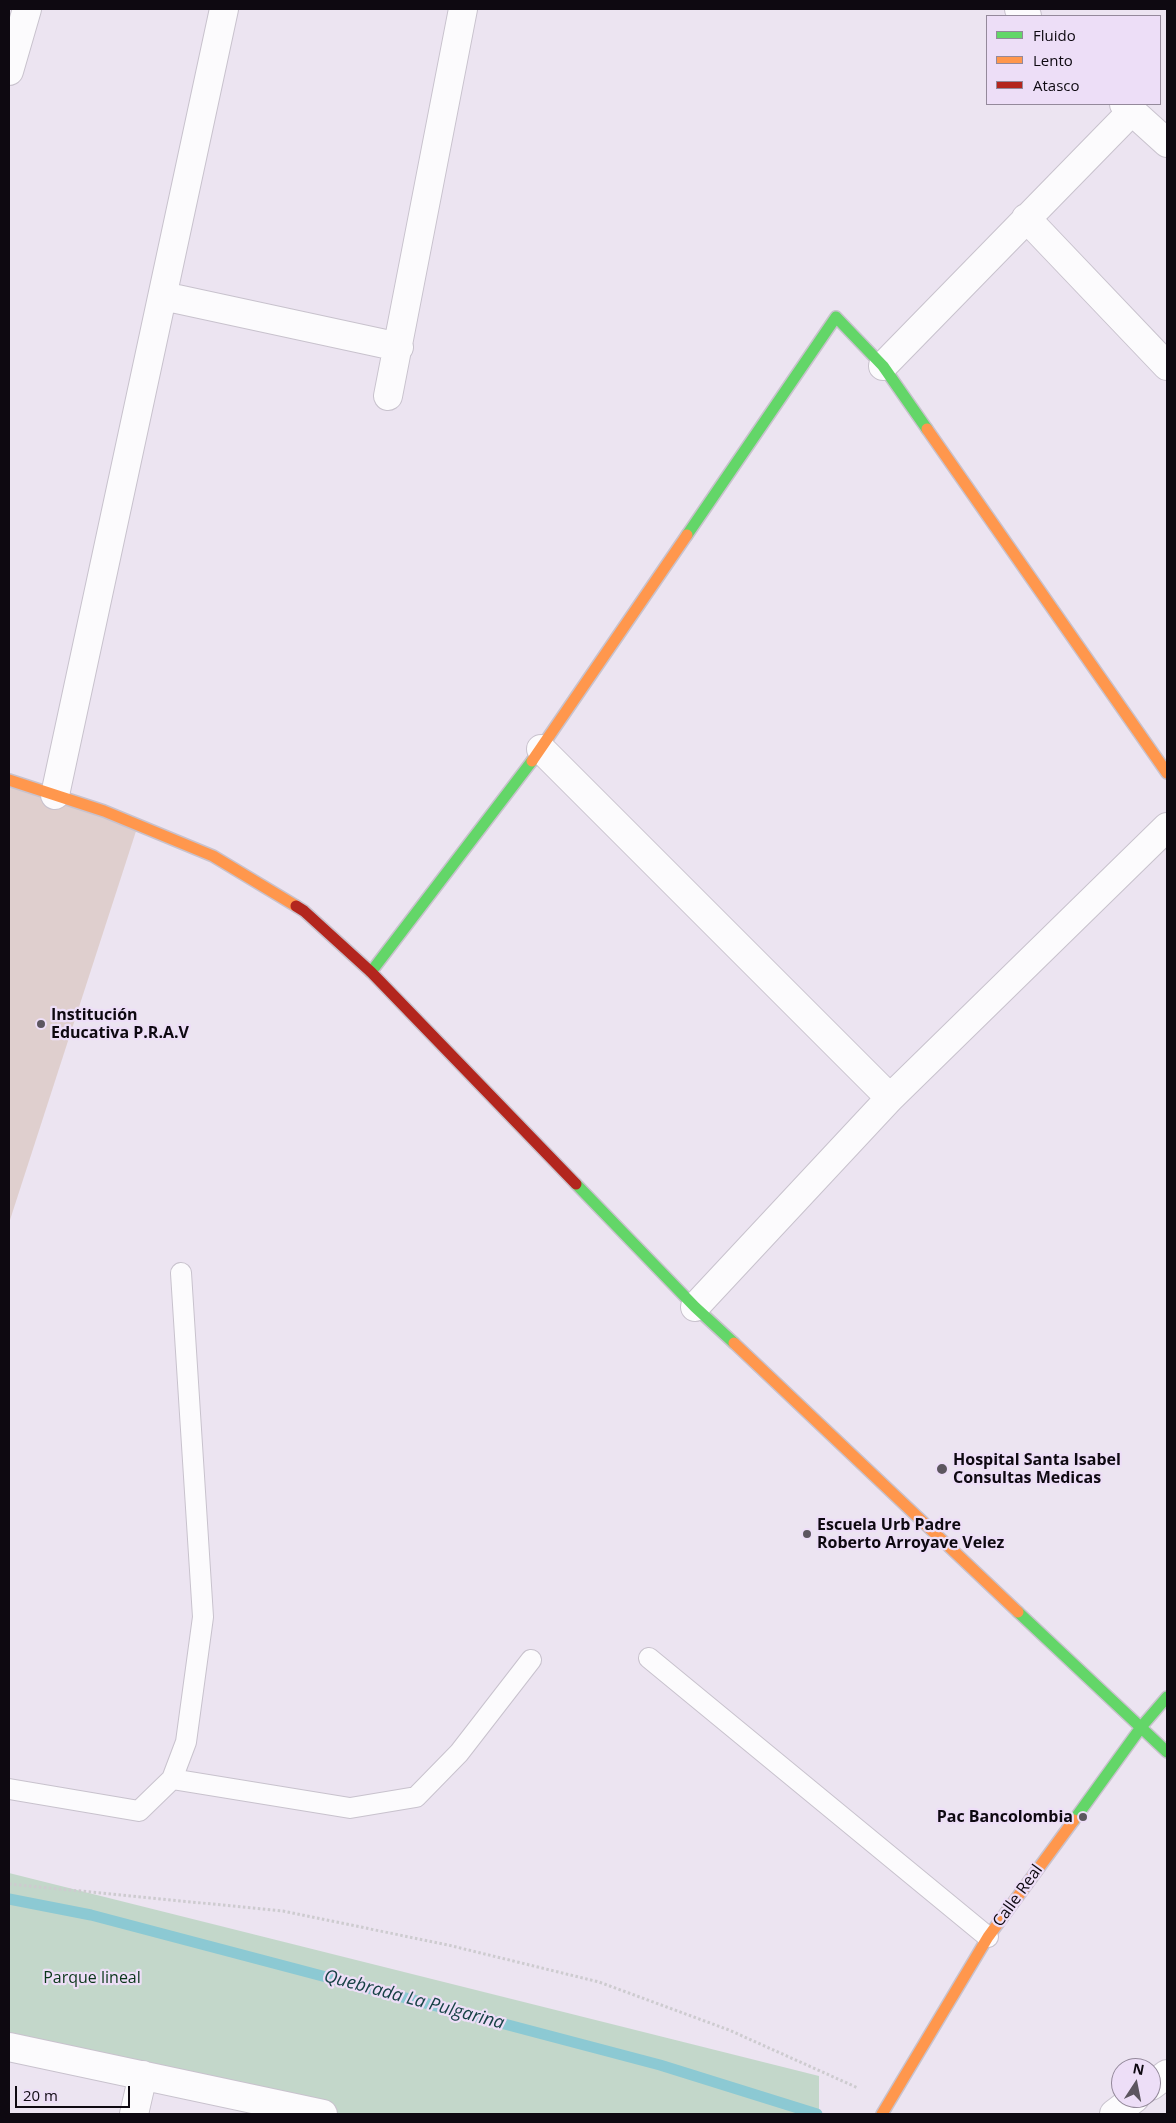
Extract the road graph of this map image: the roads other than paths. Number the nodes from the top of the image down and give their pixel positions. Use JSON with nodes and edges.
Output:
{"nodes":[{"id":1,"x":26,"y":9,"type":"edge"},
{"id":2,"x":224,"y":9,"type":"edge"},
{"id":3,"x":463,"y":9,"type":"edge"},
{"id":4,"x":9,"y":71,"type":"edge"},
{"id":5,"x":1128,"y":108,"type":"edge"},
{"id":6,"x":1167,"y":143,"type":"edge"},
{"id":7,"x":1026,"y":218,"type":"junction"},
{"id":8,"x":163,"y":296,"type":"junction"},
{"id":9,"x":399,"y":347,"type":"junction"},
{"id":10,"x":884,"y":366,"type":"junction"},
{"id":11,"x":1167,"y":366,"type":"edge"},
{"id":12,"x":388,"y":396,"type":"dead end"},
{"id":13,"x":541,"y":749,"type":"junction"},
{"id":14,"x":1167,"y":773,"type":"edge"},
{"id":15,"x":9,"y":780,"type":"edge"},
{"id":16,"x":55,"y":795,"type":"junction"},
{"id":17,"x":1167,"y":827,"type":"edge"},
{"id":18,"x":371,"y":972,"type":"junction"},
{"id":19,"x":890,"y":1098,"type":"junction"},
{"id":20,"x":181,"y":1273,"type":"dead end"},
{"id":21,"x":695,"y":1307,"type":"junction"},
{"id":22,"x":649,"y":1658,"type":"dead end"},
{"id":23,"x":531,"y":1660,"type":"dead end"},
{"id":24,"x":1167,"y":1697,"type":"edge"},
{"id":25,"x":1142,"y":1726,"type":"junction"},
{"id":26,"x":1167,"y":1752,"type":"edge"},
{"id":27,"x":172,"y":1779,"type":"junction"},
{"id":28,"x":9,"y":1789,"type":"edge"},
{"id":29,"x":988,"y":1937,"type":"junction"},
{"id":30,"x":9,"y":2047,"type":"edge"},
{"id":31,"x":143,"y":2075,"type":"junction"},
{"id":32,"x":885,"y":2108,"type":"edge"},
{"id":33,"x":134,"y":2114,"type":"edge"},
{"id":34,"x":323,"y":2114,"type":"edge"}],
"edges":[{"from":1,"to":4,"type":"street"},
{"from":2,"to":8,"type":"street"},
{"from":3,"to":9,"type":"street"},
{"from":5,"to":6,"type":"street"},
{"from":5,"to":7,"type":"street"},
{"from":7,"to":10,"type":"street"},
{"from":7,"to":11,"type":"street"},
{"from":8,"to":9,"type":"street"},
{"from":8,"to":16,"type":"street"},
{"from":9,"to":12,"type":"street"},
{"from":10,"to":13,"type":"street"},
{"from":10,"to":14,"type":"street"},
{"from":13,"to":18,"type":"street"},
{"from":13,"to":19,"type":"street"},
{"from":15,"to":16,"type":"street"},
{"from":16,"to":18,"type":"street"},
{"from":17,"to":19,"type":"street"},
{"from":18,"to":21,"type":"street"},
{"from":19,"to":21,"type":"street"},
{"from":20,"to":27,"type":"lane"},
{"from":21,"to":25,"type":"street"},
{"from":22,"to":29,"type":"lane"},
{"from":23,"to":27,"type":"lane"},
{"from":24,"to":25,"type":"street","name":"Calle Real"},
{"from":25,"to":26,"type":"street"},
{"from":25,"to":29,"type":"street","name":"Calle Real"},
{"from":27,"to":28,"type":"lane"},
{"from":29,"to":32,"type":"street","name":"Calle Real"},
{"from":30,"to":31,"type":"street"},
{"from":31,"to":33,"type":"street"},
{"from":31,"to":34,"type":"street"}]}
